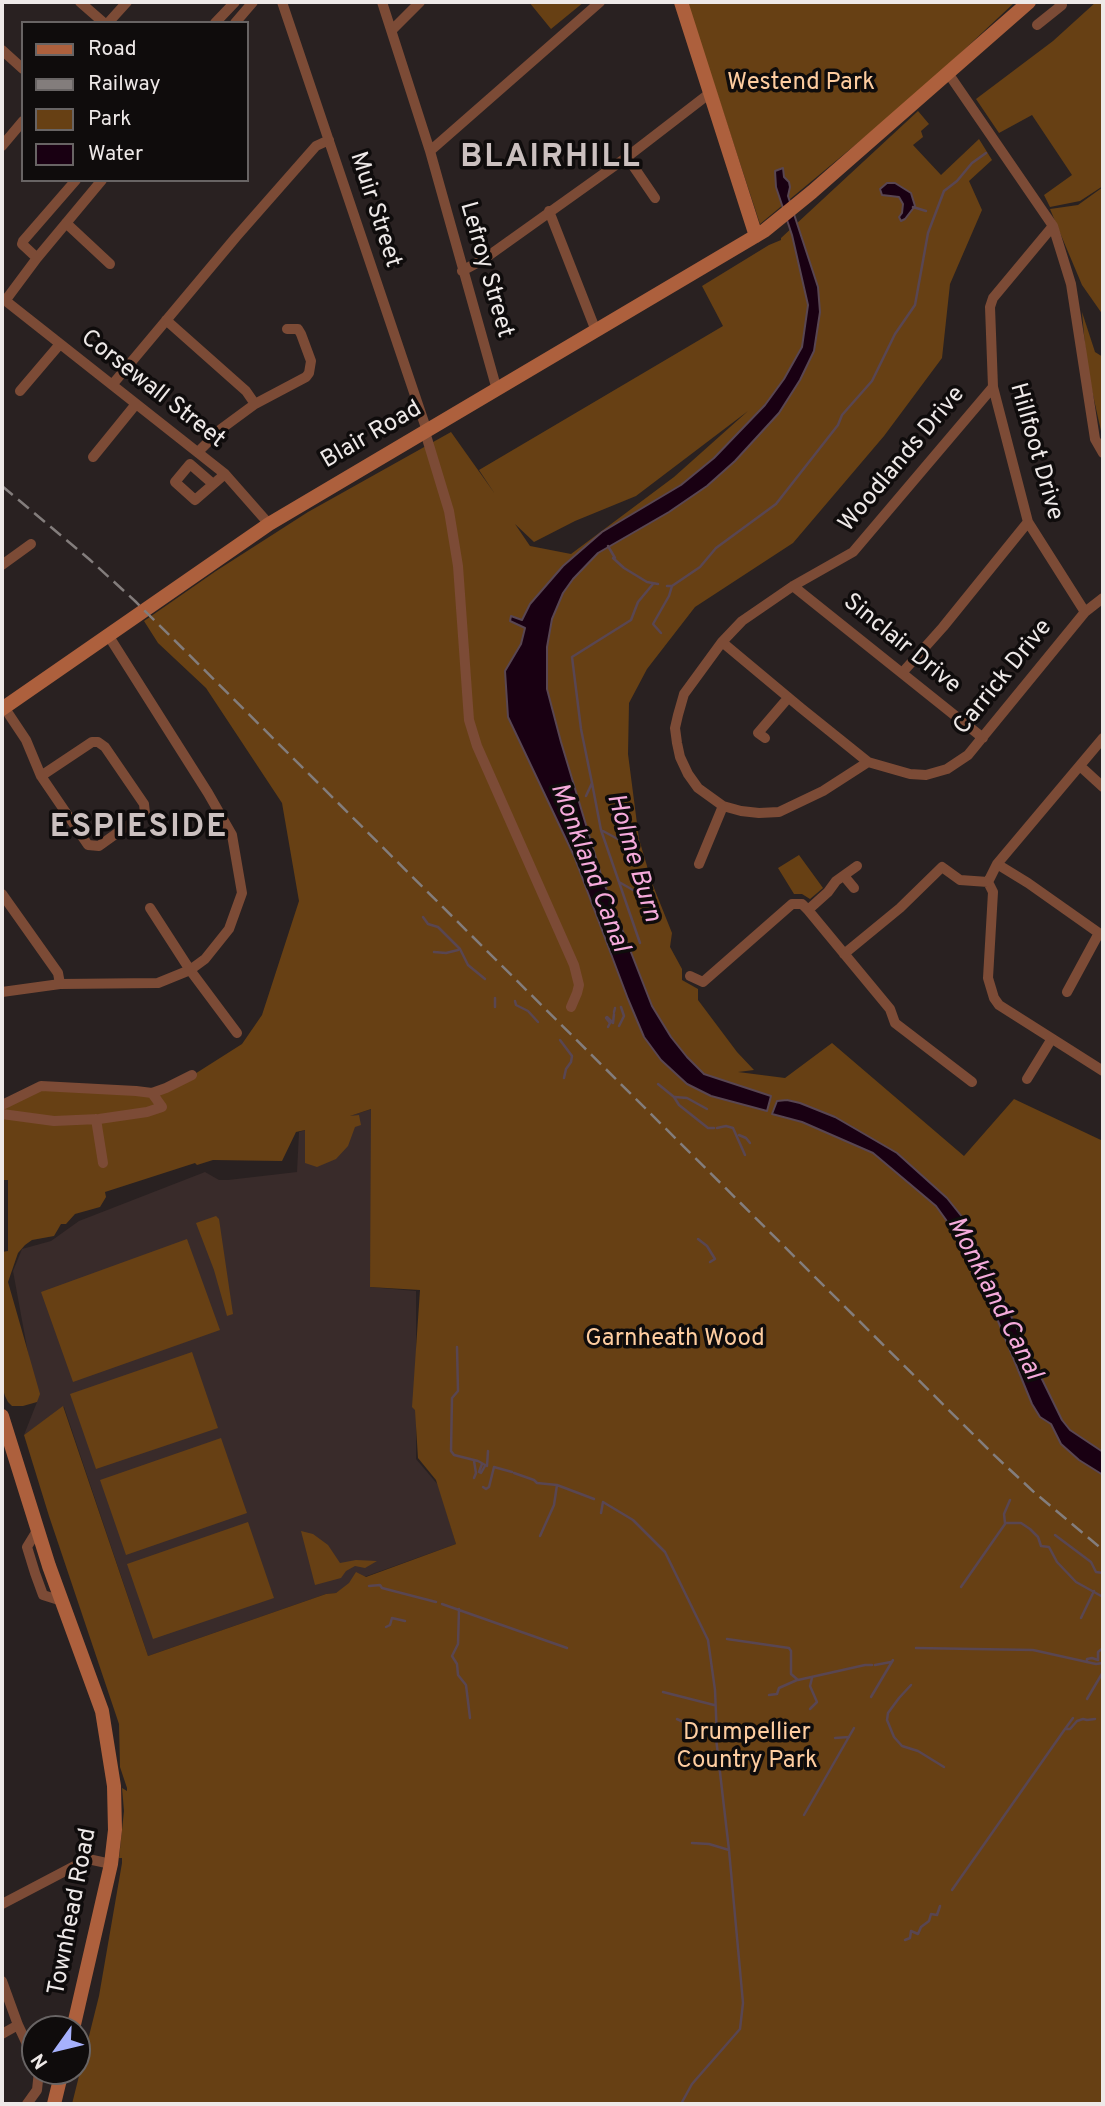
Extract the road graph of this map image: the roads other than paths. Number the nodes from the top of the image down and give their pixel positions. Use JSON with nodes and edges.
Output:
{"nodes":[{"id":1,"x":80,"y":2,"type":"edge"},
{"id":2,"x":127,"y":2,"type":"edge"},
{"id":3,"x":235,"y":2,"type":"edge"},
{"id":4,"x":253,"y":2,"type":"edge"},
{"id":5,"x":282,"y":2,"type":"edge"},
{"id":6,"x":382,"y":2,"type":"edge"},
{"id":7,"x":420,"y":2,"type":"edge"},
{"id":8,"x":600,"y":2,"type":"edge"},
{"id":9,"x":681,"y":2,"type":"edge"},
{"id":10,"x":1029,"y":2,"type":"edge"},
{"id":11,"x":1062,"y":3,"type":"edge"},
{"id":12,"x":104,"y":21,"type":"edge"},
{"id":13,"x":108,"y":21,"type":"edge"},
{"id":14,"x":217,"y":21,"type":"edge"},
{"id":15,"x":237,"y":21,"type":"edge"},
{"id":16,"x":1037,"y":25,"type":"dead end"},
{"id":17,"x":392,"y":30,"type":"junction"},
{"id":18,"x":2,"y":50,"type":"edge"},
{"id":19,"x":21,"y":67,"type":"edge"},
{"id":20,"x":948,"y":73,"type":"junction"},
{"id":21,"x":710,"y":93,"type":"junction"},
{"id":22,"x":21,"y":123,"type":"edge"},
{"id":23,"x":329,"y":140,"type":"junction"},
{"id":24,"x":2,"y":146,"type":"edge"},
{"id":25,"x":430,"y":151,"type":"junction"},
{"id":26,"x":627,"y":157,"type":"junction"},
{"id":27,"x":74,"y":182,"type":"edge"},
{"id":28,"x":100,"y":182,"type":"edge"},
{"id":29,"x":655,"y":198,"type":"dead end"},
{"id":30,"x":549,"y":211,"type":"junction"},
{"id":31,"x":66,"y":223,"type":"junction"},
{"id":32,"x":1053,"y":226,"type":"junction"},
{"id":33,"x":756,"y":236,"type":"junction"},
{"id":34,"x":37,"y":258,"type":"junction"},
{"id":35,"x":110,"y":264,"type":"dead end"},
{"id":36,"x":462,"y":271,"type":"junction"},
{"id":37,"x":4,"y":299,"type":"edge"},
{"id":38,"x":166,"y":320,"type":"junction"},
{"id":39,"x":287,"y":329,"type":"dead end"},
{"id":40,"x":596,"y":331,"type":"junction"},
{"id":41,"x":60,"y":344,"type":"junction"},
{"id":42,"x":112,"y":385,"type":"junction"},
{"id":43,"x":993,"y":387,"type":"junction"},
{"id":44,"x":497,"y":390,"type":"junction"},
{"id":45,"x":20,"y":391,"type":"dead end"},
{"id":46,"x":136,"y":404,"type":"junction"},
{"id":47,"x":256,"y":404,"type":"junction"},
{"id":48,"x":426,"y":432,"type":"junction"},
{"id":49,"x":198,"y":452,"type":"junction"},
{"id":50,"x":1103,"y":453,"type":"edge"},
{"id":51,"x":93,"y":457,"type":"dead end"},
{"id":52,"x":225,"y":474,"type":"junction"},
{"id":53,"x":213,"y":484,"type":"dead end"},
{"id":54,"x":1028,"y":522,"type":"junction"},
{"id":55,"x":269,"y":524,"type":"junction"},
{"id":56,"x":31,"y":544,"type":"dead end"},
{"id":57,"x":2,"y":565,"type":"edge"},
{"id":58,"x":793,"y":586,"type":"junction"},
{"id":59,"x":1103,"y":598,"type":"edge"},
{"id":60,"x":1085,"y":612,"type":"junction"},
{"id":61,"x":108,"y":635,"type":"junction"},
{"id":62,"x":722,"y":642,"type":"junction"},
{"id":63,"x":902,"y":673,"type":"junction"},
{"id":64,"x":788,"y":698,"type":"junction"},
{"id":65,"x":3,"y":708,"type":"edge"},
{"id":66,"x":758,"y":733,"type":"dead end"},
{"id":67,"x":983,"y":738,"type":"junction"},
{"id":68,"x":1103,"y":738,"type":"edge"},
{"id":69,"x":868,"y":762,"type":"junction"},
{"id":70,"x":1080,"y":766,"type":"junction"},
{"id":71,"x":41,"y":776,"type":"junction"},
{"id":72,"x":1103,"y":787,"type":"edge"},
{"id":73,"x":723,"y":806,"type":"junction"},
{"id":74,"x":699,"y":864,"type":"dead end"},
{"id":75,"x":997,"y":864,"type":"junction"},
{"id":76,"x":857,"y":866,"type":"dead end"},
{"id":77,"x":844,"y":876,"type":"junction"},
{"id":78,"x":988,"y":882,"type":"junction"},
{"id":79,"x":854,"y":888,"type":"dead end"},
{"id":80,"x":2,"y":894,"type":"edge"},
{"id":81,"x":150,"y":908,"type":"dead end"},
{"id":82,"x":808,"y":909,"type":"junction"},
{"id":83,"x":1101,"y":935,"type":"edge"},
{"id":84,"x":844,"y":954,"type":"junction"},
{"id":85,"x":190,"y":970,"type":"junction"},
{"id":86,"x":690,"y":976,"type":"dead end"},
{"id":87,"x":60,"y":984,"type":"junction"},
{"id":88,"x":2,"y":992,"type":"edge"},
{"id":89,"x":1066,"y":992,"type":"dead end"},
{"id":90,"x":571,"y":1007,"type":"dead end"},
{"id":91,"x":237,"y":1033,"type":"dead end"},
{"id":92,"x":1051,"y":1040,"type":"junction"},
{"id":93,"x":1103,"y":1071,"type":"edge"},
{"id":94,"x":192,"y":1075,"type":"dead end"},
{"id":95,"x":1027,"y":1079,"type":"dead end"},
{"id":96,"x":972,"y":1082,"type":"dead end"},
{"id":97,"x":152,"y":1093,"type":"junction"},
{"id":98,"x":2,"y":1105,"type":"edge"},
{"id":99,"x":2,"y":1114,"type":"edge"},
{"id":100,"x":96,"y":1119,"type":"junction"},
{"id":101,"x":103,"y":1163,"type":"dead end"},
{"id":102,"x":2,"y":1416,"type":"edge"},
{"id":103,"x":113,"y":1846,"type":"junction"},
{"id":104,"x":88,"y":1859,"type":"junction"},
{"id":105,"x":111,"y":1864,"type":"junction"},
{"id":106,"x":2,"y":1904,"type":"edge"},
{"id":107,"x":2,"y":1981,"type":"edge"},
{"id":108,"x":75,"y":2015,"type":"edge"},
{"id":109,"x":18,"y":2025,"type":"junction"},
{"id":110,"x":21,"y":2031,"type":"edge"},
{"id":111,"x":2,"y":2034,"type":"edge"},
{"id":112,"x":38,"y":2085,"type":"edge"},
{"id":113,"x":59,"y":2085,"type":"edge"},
{"id":114,"x":27,"y":2104,"type":"edge"},
{"id":115,"x":54,"y":2104,"type":"edge"}],
"edges":[{"from":1,"to":12,"type":"street"},
{"from":2,"to":13,"type":"street"},
{"from":3,"to":14,"type":"street"},
{"from":4,"to":15,"type":"street"},
{"from":5,"to":23,"type":"street","name":"Muir Street"},
{"from":6,"to":17,"type":"street","name":"Lefroy Street"},
{"from":7,"to":17,"type":"street"},
{"from":8,"to":25,"type":"street"},
{"from":9,"to":21,"type":"street"},
{"from":10,"to":20,"type":"street"},
{"from":11,"to":16,"type":"street"},
{"from":17,"to":25,"type":"street","name":"Lefroy Street"},
{"from":18,"to":19,"type":"street"},
{"from":20,"to":32,"type":"street"},
{"from":20,"to":33,"type":"street","name":"Blair Road"},
{"from":21,"to":26,"type":"street"},
{"from":21,"to":33,"type":"street"},
{"from":22,"to":24,"type":"street"},
{"from":23,"to":38,"type":"street"},
{"from":23,"to":48,"type":"street","name":"Muir Street"},
{"from":25,"to":36,"type":"street","name":"Lefroy Street"},
{"from":26,"to":29,"type":"street"},
{"from":26,"to":30,"type":"street"},
{"from":27,"to":34,"type":"street"},
{"from":28,"to":31,"type":"street"},
{"from":30,"to":36,"type":"street"},
{"from":30,"to":40,"type":"street"},
{"from":31,"to":34,"type":"street"},
{"from":31,"to":35,"type":"street"},
{"from":32,"to":43,"type":"street","name":"Hillfoot Drive"},
{"from":32,"to":50,"type":"street"},
{"from":33,"to":40,"type":"street","name":"Blair Road"},
{"from":34,"to":37,"type":"street"},
{"from":36,"to":44,"type":"street","name":"Lefroy Street"},
{"from":37,"to":41,"type":"street","name":"Corsewall Street"},
{"from":38,"to":42,"type":"street"},
{"from":38,"to":47,"type":"street"},
{"from":39,"to":47,"type":"street"},
{"from":40,"to":44,"type":"street","name":"Blair Road"},
{"from":41,"to":42,"type":"street","name":"Corsewall Street"},
{"from":41,"to":45,"type":"street"},
{"from":42,"to":46,"type":"street","name":"Corsewall Street"},
{"from":43,"to":54,"type":"street","name":"Hillfoot Drive"},
{"from":43,"to":58,"type":"street","name":"Woodlands Drive"},
{"from":44,"to":48,"type":"street","name":"Blair Road"},
{"from":46,"to":49,"type":"street","name":"Corsewall Street"},
{"from":46,"to":51,"type":"street"},
{"from":47,"to":49,"type":"street"},
{"from":48,"to":55,"type":"street","name":"Blair Road"},
{"from":48,"to":90,"type":"street","name":"Muir Street"},
{"from":49,"to":52,"type":"street","name":"Corsewall Street"},
{"from":52,"to":53,"type":"street"},
{"from":52,"to":55,"type":"street","name":"Corsewall Street"},
{"from":54,"to":60,"type":"street","name":"Hillfoot Drive"},
{"from":54,"to":63,"type":"street"},
{"from":55,"to":61,"type":"street","name":"Blair Road"},
{"from":56,"to":57,"type":"street"},
{"from":58,"to":62,"type":"street","name":"Woodlands Drive"},
{"from":58,"to":63,"type":"street","name":"Sinclair Drive"},
{"from":59,"to":60,"type":"street","name":"Carrick Drive"},
{"from":60,"to":67,"type":"street","name":"Carrick Drive"},
{"from":61,"to":65,"type":"street","name":"Blair Road"},
{"from":61,"to":85,"type":"street"},
{"from":62,"to":64,"type":"street","name":"Carrick Drive"},
{"from":62,"to":73,"type":"street","name":"Woodlands Drive"},
{"from":63,"to":67,"type":"street","name":"Sinclair Drive"},
{"from":64,"to":66,"type":"street"},
{"from":64,"to":69,"type":"street","name":"Carrick Drive"},
{"from":65,"to":71,"type":"street"},
{"from":67,"to":69,"type":"street","name":"Carrick Drive"},
{"from":68,"to":70,"type":"street"},
{"from":69,"to":73,"type":"street","name":"Woodlands Drive"},
{"from":70,"to":72,"type":"street"},
{"from":70,"to":75,"type":"street"},
{"from":71,"to":71,"type":"street"},
{"from":73,"to":74,"type":"street"},
{"from":75,"to":78,"type":"street"},
{"from":75,"to":83,"type":"street"},
{"from":76,"to":77,"type":"street"},
{"from":77,"to":79,"type":"street"},
{"from":77,"to":82,"type":"street"},
{"from":78,"to":84,"type":"street"},
{"from":78,"to":92,"type":"street"},
{"from":80,"to":87,"type":"street"},
{"from":81,"to":85,"type":"street"},
{"from":82,"to":84,"type":"street"},
{"from":82,"to":86,"type":"street"},
{"from":83,"to":89,"type":"street"},
{"from":84,"to":96,"type":"street"},
{"from":85,"to":87,"type":"street"},
{"from":85,"to":91,"type":"street"},
{"from":87,"to":88,"type":"street"},
{"from":92,"to":93,"type":"street"},
{"from":92,"to":95,"type":"street"},
{"from":94,"to":97,"type":"street"},
{"from":97,"to":98,"type":"street"},
{"from":97,"to":100,"type":"street"},
{"from":99,"to":100,"type":"street"},
{"from":100,"to":101,"type":"street"},
{"from":102,"to":103,"type":"street","name":"Townhead Road"},
{"from":103,"to":104,"type":"street"},
{"from":103,"to":105,"type":"street","name":"Townhead Road"},
{"from":104,"to":105,"type":"street"},
{"from":104,"to":106,"type":"street"},
{"from":105,"to":108,"type":"street","name":"Townhead Road"},
{"from":107,"to":109,"type":"street"},
{"from":109,"to":110,"type":"street"},
{"from":109,"to":111,"type":"street"},
{"from":112,"to":114,"type":"street"},
{"from":113,"to":115,"type":"street"}]}
